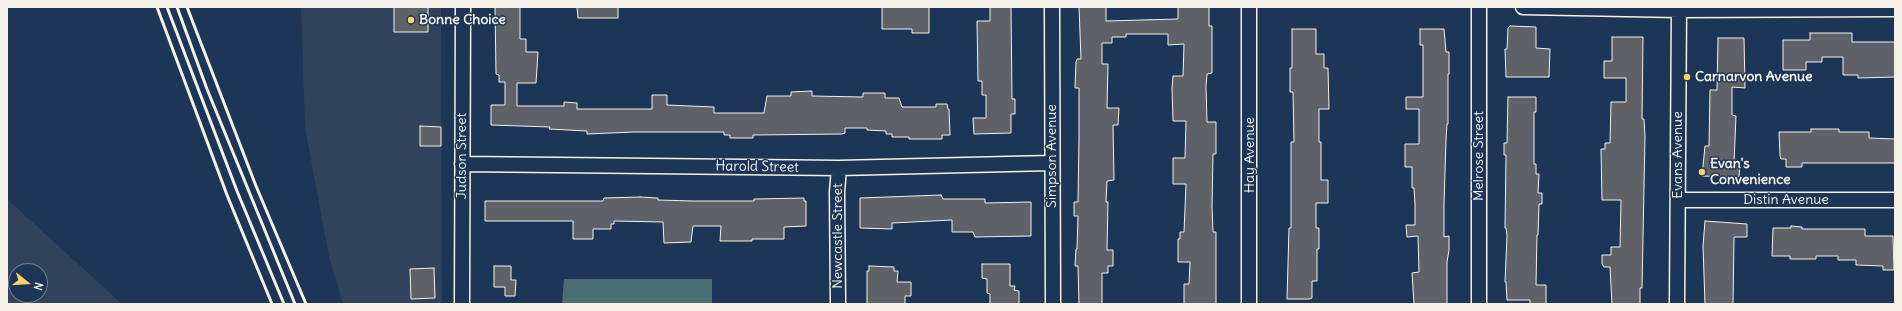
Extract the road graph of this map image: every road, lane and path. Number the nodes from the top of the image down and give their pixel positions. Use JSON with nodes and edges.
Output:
{"nodes":[{"id":1,"x":463,"y":7,"type":"edge"},
{"id":2,"x":1052,"y":7,"type":"edge"},
{"id":3,"x":1249,"y":7,"type":"edge"},
{"id":4,"x":1479,"y":7,"type":"edge"},
{"id":5,"x":1523,"y":7,"type":"edge"},
{"id":6,"x":1679,"y":8,"type":"edge"},
{"id":7,"x":1895,"y":8,"type":"edge"},
{"id":8,"x":1051,"y":163,"type":"junction"},
{"id":9,"x":462,"y":164,"type":"junction"},
{"id":10,"x":839,"y":168,"type":"junction"},
{"id":11,"x":1678,"y":200,"type":"junction"},
{"id":12,"x":1895,"y":200,"type":"edge"},
{"id":13,"x":462,"y":304,"type":"edge"},
{"id":14,"x":838,"y":304,"type":"edge"},
{"id":15,"x":1053,"y":304,"type":"edge"},
{"id":16,"x":1249,"y":304,"type":"edge"},
{"id":17,"x":1479,"y":304,"type":"edge"},
{"id":18,"x":1677,"y":304,"type":"edge"}],
"edges":[{"from":1,"to":9,"type":"street","name":"Judson Street"},
{"from":2,"to":8,"type":"street","name":"Simpson Avenue"},
{"from":3,"to":16,"type":"street","name":"Hay Avenue"},
{"from":4,"to":17,"type":"street","name":"Melrose Street"},
{"from":5,"to":6,"type":"street"},
{"from":6,"to":7,"type":"street"},
{"from":6,"to":11,"type":"street","name":"Evans Avenue"},
{"from":8,"to":10,"type":"street","name":"Harold Street"},
{"from":8,"to":15,"type":"street","name":"Simpson Avenue"},
{"from":9,"to":10,"type":"street","name":"Harold Street"},
{"from":9,"to":13,"type":"street","name":"Judson Street"},
{"from":10,"to":14,"type":"street","name":"Newcastle Street"},
{"from":11,"to":12,"type":"street","name":"Distin Avenue"},
{"from":11,"to":18,"type":"street","name":"Evans Avenue"}]}
